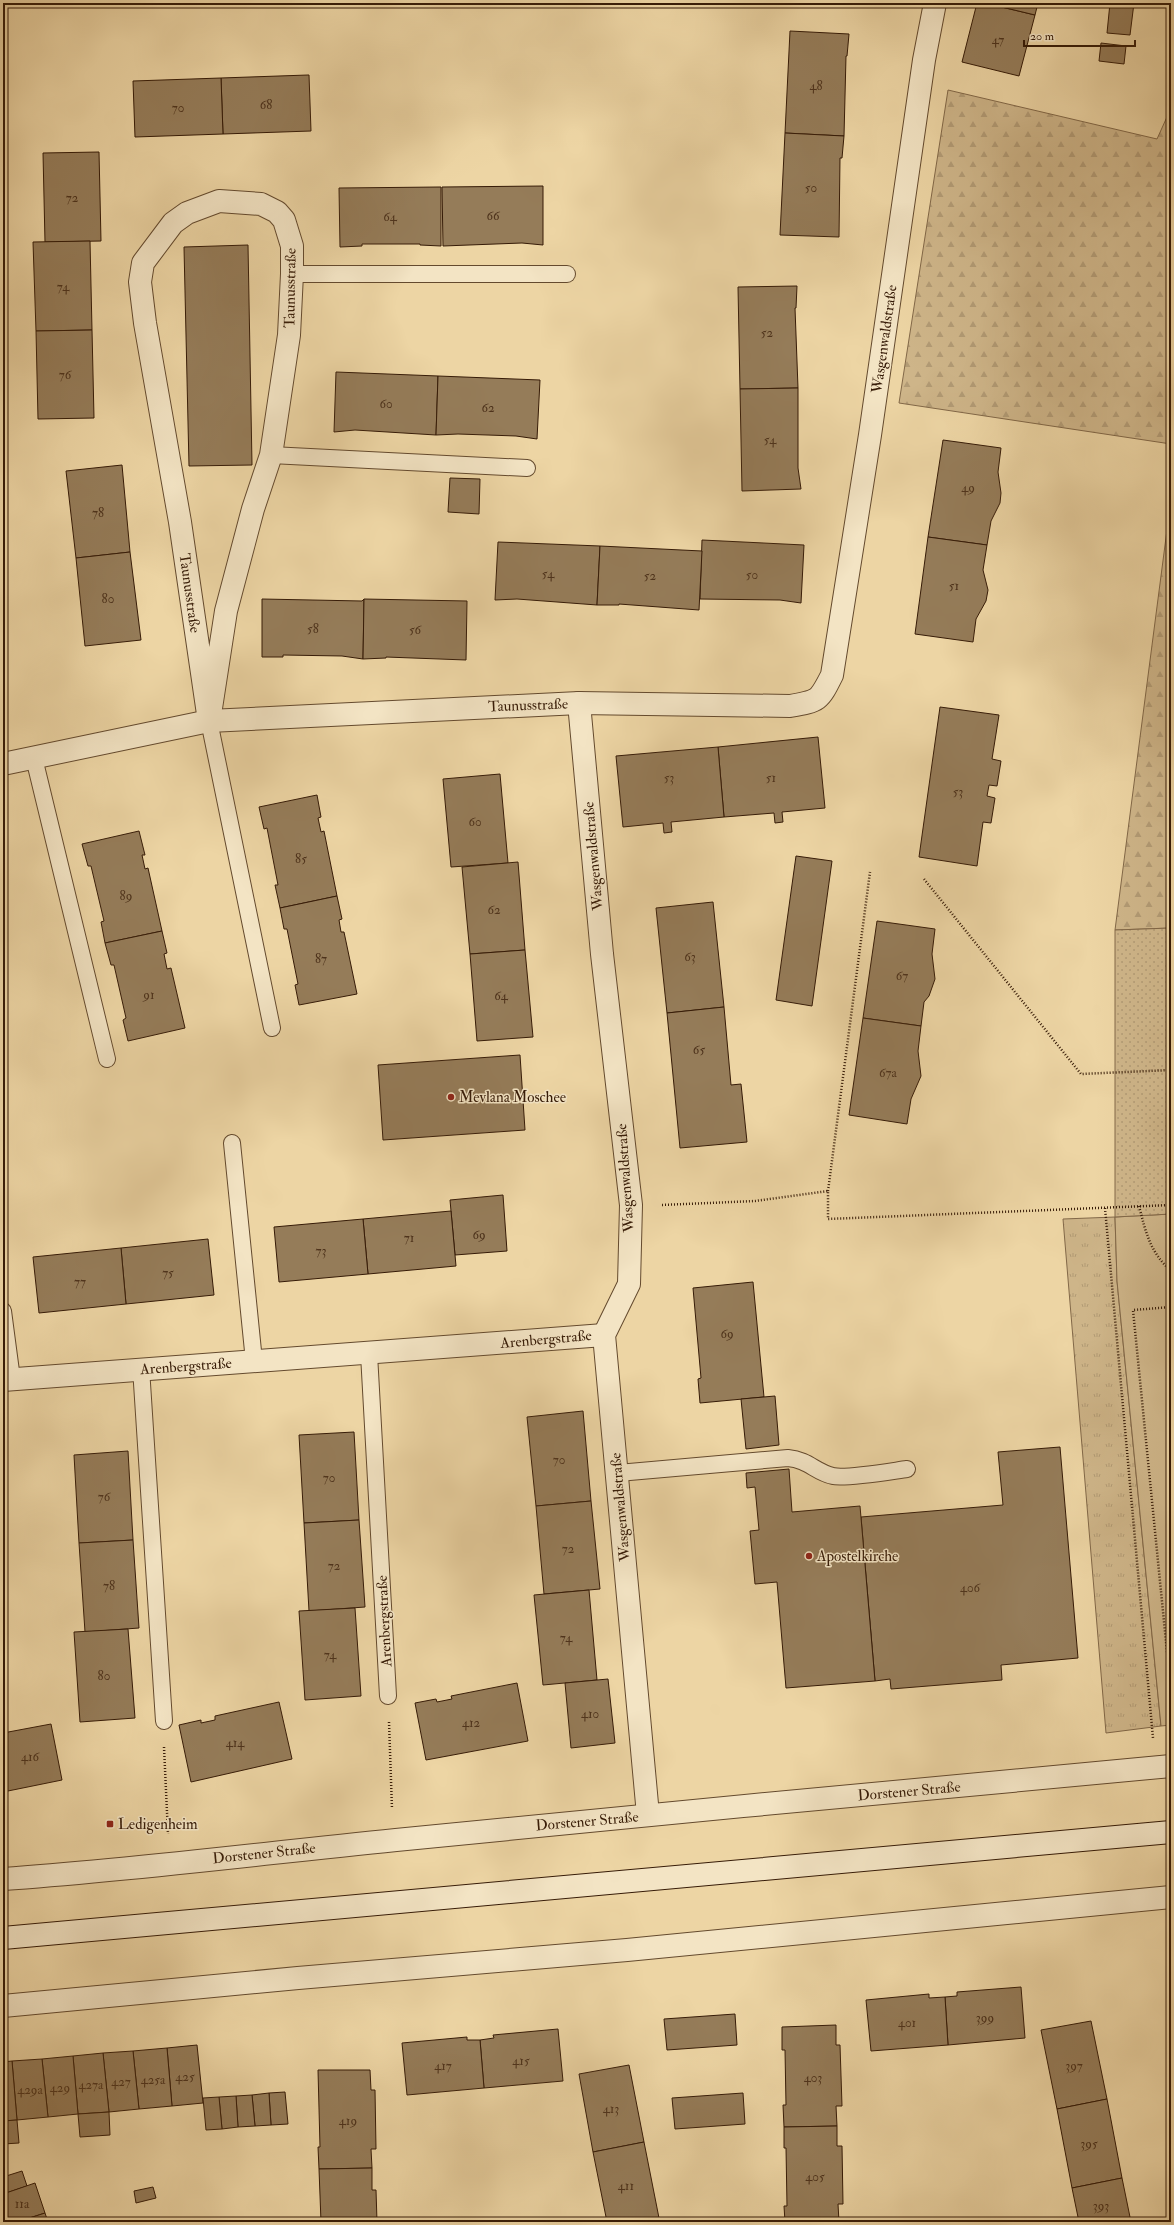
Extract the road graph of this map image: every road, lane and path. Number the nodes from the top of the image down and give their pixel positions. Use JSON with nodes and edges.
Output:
{"nodes":[{"id":1,"x":935,"y":3,"type":"edge"},
{"id":2,"x":292,"y":274,"type":"junction"},
{"id":3,"x":567,"y":274,"type":"dead end"},
{"id":4,"x":270,"y":455,"type":"junction"},
{"id":5,"x":527,"y":468,"type":"dead end"},
{"id":6,"x":832,"y":675,"type":"joint"},
{"id":7,"x":578,"y":703,"type":"junction"},
{"id":8,"x":210,"y":721,"type":"junction"},
{"id":9,"x":34,"y":758,"type":"junction"},
{"id":10,"x":3,"y":764,"type":"edge"},
{"id":11,"x":870,"y":872,"type":"dead end"},
{"id":12,"x":924,"y":879,"type":"dead end"},
{"id":13,"x":272,"y":1028,"type":"dead end"},
{"id":14,"x":107,"y":1059,"type":"dead end"},
{"id":15,"x":1171,"y":1070,"type":"edge"},
{"id":16,"x":232,"y":1143,"type":"dead end"},
{"id":17,"x":828,"y":1191,"type":"junction"},
{"id":18,"x":631,"y":1205,"type":"junction"},
{"id":19,"x":1171,"y":1205,"type":"edge"},
{"id":20,"x":1139,"y":1206,"type":"junction"},
{"id":21,"x":1105,"y":1208,"type":"junction"},
{"id":22,"x":1171,"y":1271,"type":"edge"},
{"id":23,"x":1171,"y":1307,"type":"edge"},
{"id":24,"x":3,"y":1311,"type":"edge"},
{"id":25,"x":604,"y":1334,"type":"junction"},
{"id":26,"x":369,"y":1354,"type":"junction"},
{"id":27,"x":254,"y":1361,"type":"junction"},
{"id":28,"x":141,"y":1368,"type":"junction"},
{"id":29,"x":8,"y":1380,"type":"edge"},
{"id":30,"x":907,"y":1469,"type":"dead end"},
{"id":31,"x":618,"y":1473,"type":"junction"},
{"id":32,"x":1171,"y":1692,"type":"edge"},
{"id":33,"x":388,"y":1696,"type":"joint"},
{"id":34,"x":164,"y":1721,"type":"joint"},
{"id":35,"x":1163,"y":1767,"type":"edge"},
{"id":36,"x":648,"y":1815,"type":"junction"},
{"id":37,"x":1171,"y":1832,"type":"edge"},
{"id":38,"x":394,"y":1840,"type":"junction"},
{"id":39,"x":170,"y":1863,"type":"junction"},
{"id":40,"x":3,"y":1880,"type":"edge"},
{"id":41,"x":1171,"y":1897,"type":"edge"},
{"id":42,"x":3,"y":1938,"type":"edge"},
{"id":43,"x":3,"y":2006,"type":"edge"}],
"edges":[{"from":1,"to":6,"type":"street","name":"Wasgenwaldstraße"},
{"from":2,"to":3,"type":"lane"},
{"from":2,"to":4,"type":"street","name":"Taunusstraße"},
{"from":2,"to":8,"type":"street","name":"Taunusstraße"},
{"from":4,"to":5,"type":"lane"},
{"from":4,"to":8,"type":"street","name":"Taunusstraße"},
{"from":6,"to":7,"type":"street","name":"Taunusstraße"},
{"from":7,"to":8,"type":"street","name":"Taunusstraße"},
{"from":7,"to":18,"type":"street","name":"Wasgenwaldstraße"},
{"from":8,"to":9,"type":"street","name":"Taunusstraße"},
{"from":8,"to":13,"type":"lane"},
{"from":9,"to":10,"type":"street","name":"Taunusstraße"},
{"from":9,"to":14,"type":"lane"},
{"from":11,"to":17,"type":"path"},
{"from":12,"to":15,"type":"path"},
{"from":16,"to":27,"type":"lane"},
{"from":17,"to":18,"type":"path"},
{"from":17,"to":21,"type":"path"},
{"from":18,"to":25,"type":"street","name":"Wasgenwaldstraße"},
{"from":19,"to":20,"type":"path"},
{"from":20,"to":21,"type":"path"},
{"from":20,"to":22,"type":"path"},
{"from":21,"to":35,"type":"path"},
{"from":23,"to":32,"type":"path"},
{"from":24,"to":29,"type":"lane"},
{"from":25,"to":26,"type":"street","name":"Arenbergstraße"},
{"from":25,"to":31,"type":"street","name":"Wasgenwaldstraße"},
{"from":26,"to":27,"type":"street","name":"Arenbergstraße"},
{"from":26,"to":33,"type":"lane","name":"Arenbergstraße"},
{"from":27,"to":28,"type":"street","name":"Arenbergstraße"},
{"from":28,"to":29,"type":"street","name":"Arenbergstraße"},
{"from":28,"to":34,"type":"lane"},
{"from":30,"to":31,"type":"lane"},
{"from":31,"to":36,"type":"street","name":"Wasgenwaldstraße"},
{"from":33,"to":38,"type":"path"},
{"from":34,"to":39,"type":"path"},
{"from":35,"to":36,"type":"street","name":"Dorstener Straße"},
{"from":36,"to":38,"type":"street","name":"Dorstener Straße"},
{"from":37,"to":42,"type":"street"},
{"from":38,"to":39,"type":"street","name":"Dorstener Straße"},
{"from":39,"to":40,"type":"street","name":"Dorstener Straße"},
{"from":41,"to":43,"type":"street"}]}
